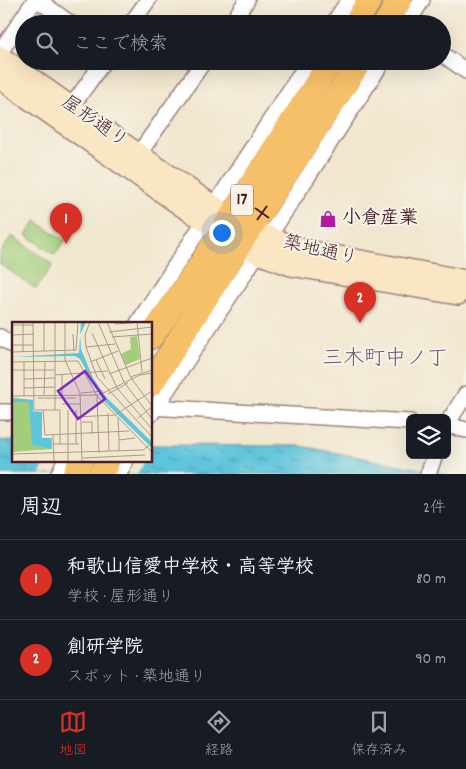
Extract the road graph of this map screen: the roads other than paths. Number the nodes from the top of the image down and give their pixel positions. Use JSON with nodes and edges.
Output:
{"nodes":[{"id":1,"x":36,"y":0,"type":"edge"},
{"id":2,"x":148,"y":0,"type":"edge"},
{"id":3,"x":248,"y":0,"type":"edge"},
{"id":4,"x":348,"y":0,"type":"edge"},
{"id":5,"x":369,"y":0,"type":"edge"},
{"id":6,"x":422,"y":0,"type":"edge"},
{"id":7,"x":26,"y":15,"type":"edge"},
{"id":8,"x":58,"y":15,"type":"edge"},
{"id":9,"x":137,"y":15,"type":"edge"},
{"id":10,"x":237,"y":15,"type":"edge"},
{"id":11,"x":339,"y":15,"type":"edge"},
{"id":12,"x":360,"y":15,"type":"edge"},
{"id":13,"x":400,"y":15,"type":"edge"},
{"id":14,"x":15,"y":30,"type":"edge"},
{"id":15,"x":0,"y":52,"type":"edge"},
{"id":16,"x":0,"y":58,"type":"edge"},
{"id":17,"x":451,"y":60,"type":"edge"},
{"id":18,"x":15,"y":68,"type":"edge"},
{"id":19,"x":17,"y":70,"type":"edge"},
{"id":20,"x":98,"y":70,"type":"edge"},
{"id":21,"x":198,"y":70,"type":"edge"},
{"id":22,"x":305,"y":70,"type":"edge"},
{"id":23,"x":326,"y":70,"type":"edge"},
{"id":24,"x":353,"y":70,"type":"edge"},
{"id":25,"x":375,"y":70,"type":"edge"},
{"id":26,"x":466,"y":71,"type":"edge"},
{"id":27,"x":0,"y":78,"type":"edge"},
{"id":28,"x":71,"y":107,"type":"junction"},
{"id":29,"x":138,"y":154,"type":"junction"},
{"id":30,"x":184,"y":197,"type":"junction"},
{"id":31,"x":236,"y":229,"type":"junction"},
{"id":32,"x":466,"y":281,"type":"edge"},
{"id":33,"x":466,"y":296,"type":"edge"},
{"id":34,"x":139,"y":322,"type":"edge"},
{"id":35,"x":152,"y":336,"type":"edge"},
{"id":36,"x":0,"y":337,"type":"edge"},
{"id":37,"x":12,"y":345,"type":"edge"},
{"id":38,"x":152,"y":382,"type":"edge"},
{"id":39,"x":466,"y":394,"type":"edge"},
{"id":40,"x":153,"y":410,"type":"edge"},
{"id":41,"x":451,"y":418,"type":"edge"},
{"id":42,"x":406,"y":422,"type":"edge"},
{"id":43,"x":451,"y":426,"type":"edge"},
{"id":44,"x":466,"y":430,"type":"edge"},
{"id":45,"x":434,"y":459,"type":"edge"},
{"id":46,"x":64,"y":462,"type":"edge"},
{"id":47,"x":80,"y":462,"type":"edge"},
{"id":48,"x":107,"y":462,"type":"edge"},
{"id":49,"x":125,"y":462,"type":"edge"},
{"id":50,"x":59,"y":474,"type":"edge"},
{"id":51,"x":75,"y":474,"type":"edge"},
{"id":52,"x":102,"y":474,"type":"edge"},
{"id":53,"x":119,"y":474,"type":"edge"},
{"id":54,"x":428,"y":474,"type":"edge"}],
"edges":[{"from":1,"to":7,"type":"street"},
{"from":1,"to":8,"type":"street"},
{"from":2,"to":9,"type":"street"},
{"from":3,"to":10,"type":"street"},
{"from":4,"to":11,"type":"street"},
{"from":5,"to":12,"type":"main road"},
{"from":6,"to":13,"type":"street"},
{"from":14,"to":15,"type":"street"},
{"from":16,"to":18,"type":"street","name":"屋形通り"},
{"from":17,"to":26,"type":"street"},
{"from":19,"to":28,"type":"street","name":"屋形通り"},
{"from":20,"to":28,"type":"street"},
{"from":21,"to":29,"type":"street"},
{"from":22,"to":31,"type":"street"},
{"from":23,"to":31,"type":"main road","number":"17"},
{"from":24,"to":31,"type":"main road","number":"17"},
{"from":25,"to":31,"type":"street"},
{"from":27,"to":30,"type":"street","name":"屋形通り"},
{"from":28,"to":29,"type":"street","name":"屋形通り"},
{"from":29,"to":30,"type":"street","name":"屋形通り"},
{"from":30,"to":31,"type":"street","name":"築地通り"},
{"from":31,"to":32,"type":"street","name":"築地通り"},
{"from":31,"to":33,"type":"street","name":"築地通り"},
{"from":31,"to":34,"type":"street"},
{"from":31,"to":35,"type":"main road","number":"17"},
{"from":31,"to":38,"type":"main road","number":"17"},
{"from":31,"to":40,"type":"street"},
{"from":36,"to":37,"type":"street"},
{"from":39,"to":41,"type":"street"},
{"from":40,"to":42,"type":"street"},
{"from":43,"to":44,"type":"street"},
{"from":45,"to":54,"type":"street"},
{"from":46,"to":50,"type":"street"},
{"from":47,"to":51,"type":"main road"},
{"from":48,"to":52,"type":"main road"},
{"from":49,"to":53,"type":"street"}]}
